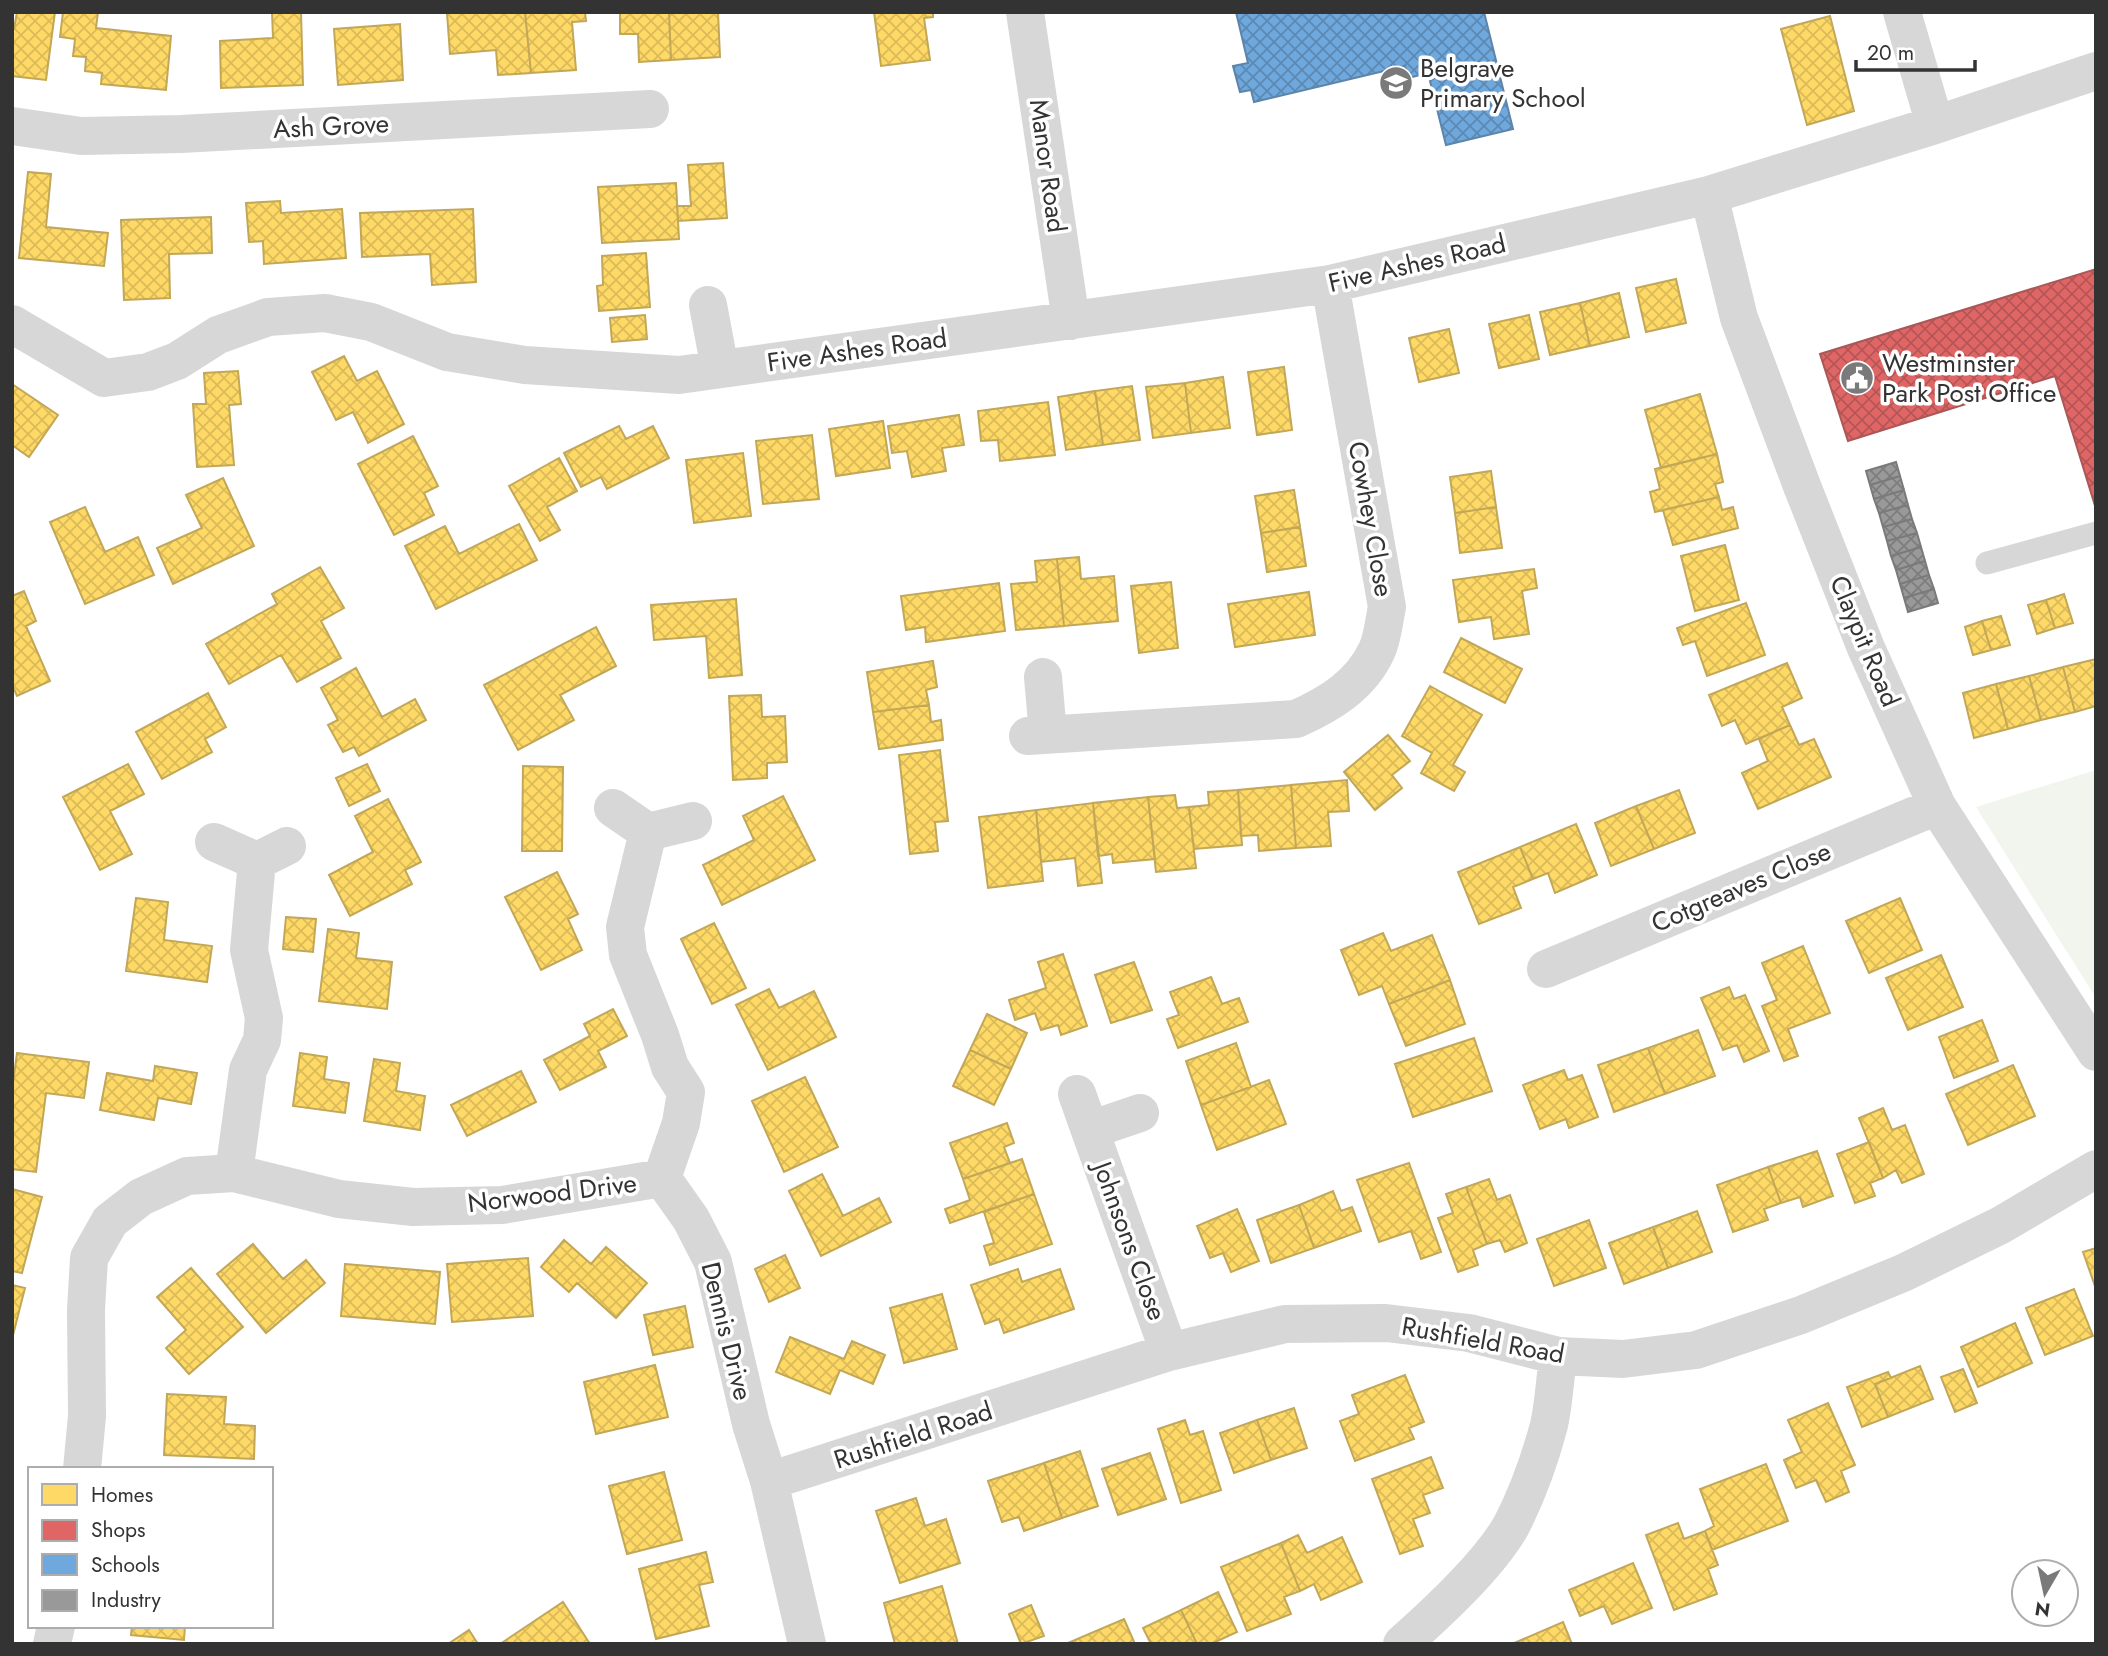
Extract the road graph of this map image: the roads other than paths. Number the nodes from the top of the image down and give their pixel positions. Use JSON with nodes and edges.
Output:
{"nodes":[{"id":1,"x":1025,"y":12,"type":"edge"},
{"id":2,"x":1902,"y":12,"type":"edge"},
{"id":3,"x":2096,"y":71,"type":"edge"},
{"id":4,"x":650,"y":109,"type":"dead end"},
{"id":5,"x":1935,"y":125,"type":"junction"},
{"id":6,"x":12,"y":126,"type":"edge"},
{"id":7,"x":1709,"y":195,"type":"junction"},
{"id":8,"x":1329,"y":284,"type":"junction"},
{"id":9,"x":708,"y":305,"type":"dead end"},
{"id":10,"x":1071,"y":321,"type":"junction"},
{"id":11,"x":12,"y":324,"type":"edge"},
{"id":12,"x":720,"y":369,"type":"junction"},
{"id":13,"x":2096,"y":533,"type":"edge"},
{"id":14,"x":1987,"y":563,"type":"dead end"},
{"id":15,"x":1043,"y":677,"type":"dead end"},
{"id":16,"x":1937,"y":806,"type":"junction"},
{"id":17,"x":613,"y":808,"type":"dead end"},
{"id":18,"x":693,"y":821,"type":"dead end"},
{"id":19,"x":648,"y":832,"type":"junction"},
{"id":20,"x":214,"y":842,"type":"dead end"},
{"id":21,"x":1546,"y":969,"type":"dead end"},
{"id":22,"x":2096,"y":1052,"type":"edge"},
{"id":23,"x":1077,"y":1094,"type":"dead end"},
{"id":24,"x":1140,"y":1113,"type":"dead end"},
{"id":25,"x":1090,"y":1130,"type":"junction"},
{"id":26,"x":2096,"y":1169,"type":"edge"},
{"id":27,"x":234,"y":1173,"type":"junction"},
{"id":28,"x":662,"y":1178,"type":"junction"},
{"id":29,"x":1169,"y":1352,"type":"junction"},
{"id":30,"x":1558,"y":1356,"type":"junction"},
{"id":31,"x":82,"y":1467,"type":"edge"},
{"id":32,"x":769,"y":1481,"type":"junction"},
{"id":33,"x":807,"y":1644,"type":"edge"},
{"id":34,"x":1402,"y":1644,"type":"edge"}],
"edges":[{"from":1,"to":10,"type":"street","name":"Manor Road"},
{"from":2,"to":5,"type":"street"},
{"from":3,"to":5,"type":"street","name":"Five Ashes Road"},
{"from":4,"to":6,"type":"street","name":"Ash Grove"},
{"from":5,"to":7,"type":"street","name":"Five Ashes Road"},
{"from":7,"to":8,"type":"street","name":"Five Ashes Road"},
{"from":7,"to":16,"type":"street","name":"Claypit Road"},
{"from":8,"to":10,"type":"street","name":"Five Ashes Road"},
{"from":8,"to":15,"type":"street","name":"Cowhey Close"},
{"from":9,"to":12,"type":"street"},
{"from":10,"to":12,"type":"street","name":"Five Ashes Road"},
{"from":11,"to":12,"type":"street","name":"Five Ashes Road"},
{"from":13,"to":14,"type":"lane"},
{"from":16,"to":21,"type":"street","name":"Cotgreaves Close"},
{"from":16,"to":22,"type":"street","name":"Claypit Road"},
{"from":17,"to":19,"type":"street"},
{"from":18,"to":19,"type":"street"},
{"from":19,"to":28,"type":"street"},
{"from":20,"to":27,"type":"street"},
{"from":23,"to":25,"type":"street","name":"Johnsons Close"},
{"from":24,"to":25,"type":"street","name":"Johnsons Close"},
{"from":25,"to":29,"type":"street","name":"Johnsons Close"},
{"from":26,"to":30,"type":"street","name":"Rushfield Road"},
{"from":27,"to":28,"type":"street","name":"Norwood Drive"},
{"from":27,"to":31,"type":"street","name":"Norwood Drive"},
{"from":28,"to":32,"type":"street","name":"Dennis Drive"},
{"from":29,"to":30,"type":"street","name":"Rushfield Road"},
{"from":29,"to":32,"type":"street","name":"Rushfield Road"},
{"from":30,"to":34,"type":"street"},
{"from":32,"to":33,"type":"street","name":"Dennis Drive"}]}
